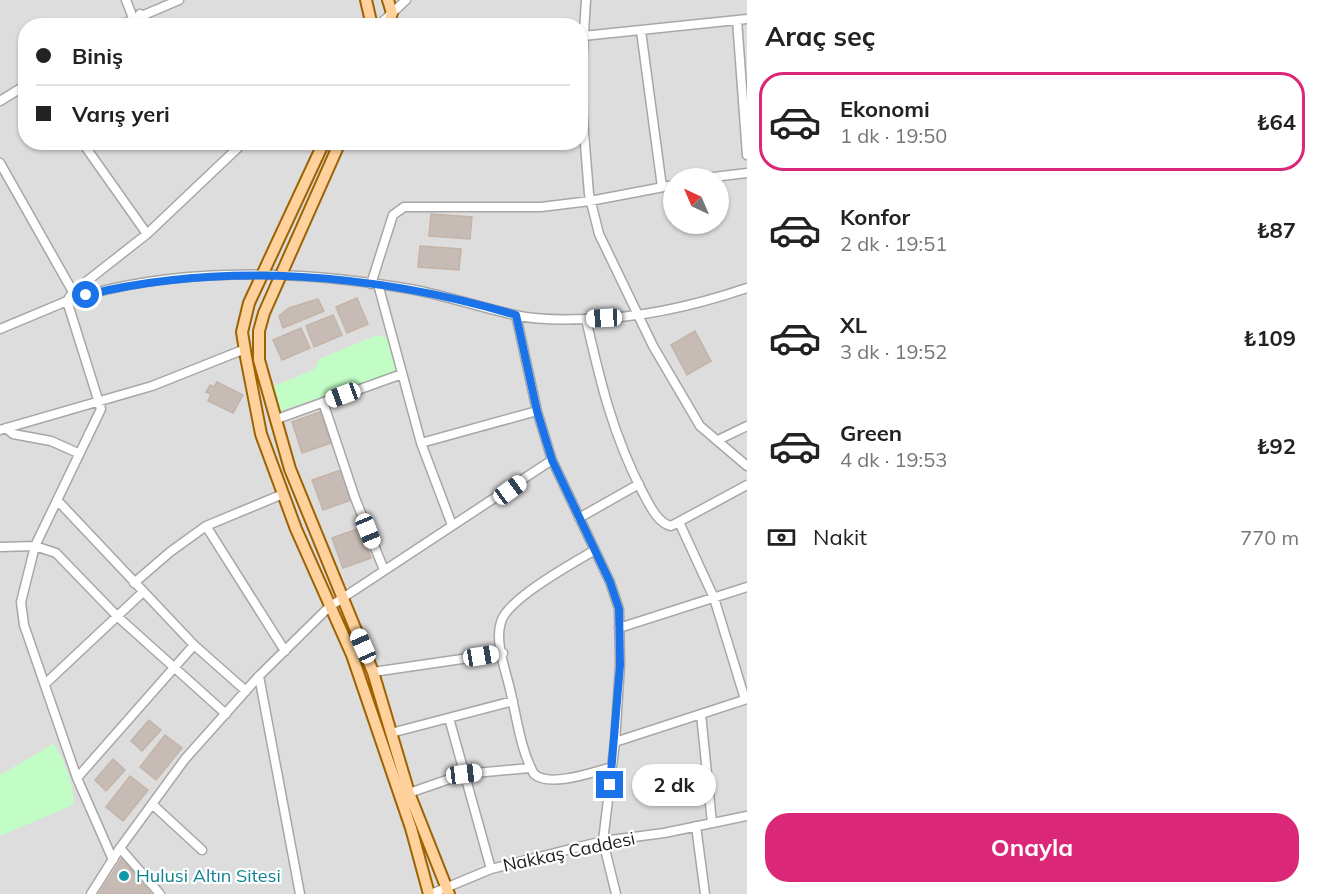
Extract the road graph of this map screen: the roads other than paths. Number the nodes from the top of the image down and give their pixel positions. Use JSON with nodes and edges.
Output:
{"nodes":[{"id":1,"x":126,"y":0,"type":"edge"},
{"id":2,"x":179,"y":0,"type":"edge"},
{"id":3,"x":366,"y":0,"type":"edge"},
{"id":4,"x":388,"y":0,"type":"edge"},
{"id":5,"x":406,"y":0,"type":"edge"},
{"id":6,"x":586,"y":0,"type":"edge"},
{"id":7,"x":392,"y":13,"type":"junction"},
{"id":8,"x":137,"y":16,"type":"junction"},
{"id":9,"x":133,"y":18,"type":"edge"},
{"id":10,"x":139,"y":18,"type":"edge"},
{"id":11,"x":370,"y":18,"type":"edge"},
{"id":12,"x":387,"y":18,"type":"edge"},
{"id":13,"x":390,"y":18,"type":"edge"},
{"id":14,"x":584,"y":18,"type":"edge"},
{"id":15,"x":747,"y":19,"type":"edge"},
{"id":16,"x":737,"y":20,"type":"junction"},
{"id":17,"x":640,"y":31,"type":"junction"},
{"id":18,"x":588,"y":36,"type":"edge"},
{"id":19,"x":18,"y":89,"type":"edge"},
{"id":20,"x":0,"y":101,"type":"edge"},
{"id":21,"x":88,"y":150,"type":"edge"},
{"id":22,"x":236,"y":150,"type":"edge"},
{"id":23,"x":320,"y":150,"type":"edge"},
{"id":24,"x":336,"y":150,"type":"edge"},
{"id":25,"x":586,"y":150,"type":"edge"},
{"id":26,"x":747,"y":155,"type":"edge"},
{"id":27,"x":0,"y":163,"type":"edge"},
{"id":28,"x":747,"y":173,"type":"edge"},
{"id":29,"x":729,"y":175,"type":"edge"},
{"id":30,"x":662,"y":187,"type":"joint"},
{"id":31,"x":590,"y":201,"type":"junction"},
{"id":32,"x":147,"y":234,"type":"junction"},
{"id":33,"x":279,"y":276,"type":"junction"},
{"id":34,"x":262,"y":277,"type":"junction"},
{"id":35,"x":374,"y":284,"type":"junction"},
{"id":36,"x":747,"y":288,"type":"edge"},
{"id":37,"x":73,"y":292,"type":"junction"},
{"id":38,"x":67,"y":301,"type":"junction"},
{"id":39,"x":516,"y":315,"type":"junction"},
{"id":40,"x":641,"y":316,"type":"junction"},
{"id":41,"x":586,"y":319,"type":"junction"},
{"id":42,"x":0,"y":329,"type":"edge"},
{"id":43,"x":245,"y":349,"type":"junction"},
{"id":44,"x":402,"y":374,"type":"junction"},
{"id":45,"x":100,"y":400,"type":"junction"},
{"id":46,"x":323,"y":402,"type":"junction"},
{"id":47,"x":537,"y":411,"type":"junction"},
{"id":48,"x":277,"y":419,"type":"junction"},
{"id":49,"x":747,"y":426,"type":"edge"},
{"id":50,"x":3,"y":429,"type":"edge"},
{"id":51,"x":718,"y":440,"type":"junction"},
{"id":52,"x":421,"y":443,"type":"junction"},
{"id":53,"x":78,"y":453,"type":"junction"},
{"id":54,"x":552,"y":460,"type":"junction"},
{"id":55,"x":747,"y":466,"type":"edge"},
{"id":56,"x":639,"y":484,"type":"junction"},
{"id":57,"x":747,"y":485,"type":"edge"},
{"id":58,"x":283,"y":494,"type":"junction"},
{"id":59,"x":57,"y":500,"type":"junction"},
{"id":60,"x":579,"y":518,"type":"junction"},
{"id":61,"x":679,"y":522,"type":"junction"},
{"id":62,"x":452,"y":525,"type":"junction"},
{"id":63,"x":206,"y":526,"type":"junction"},
{"id":64,"x":35,"y":546,"type":"junction"},
{"id":65,"x":0,"y":547,"type":"edge"},
{"id":66,"x":595,"y":550,"type":"junction"},
{"id":67,"x":384,"y":570,"type":"junction"},
{"id":68,"x":134,"y":583,"type":"junction"},
{"id":69,"x":747,"y":587,"type":"edge"},
{"id":70,"x":143,"y":592,"type":"junction"},
{"id":71,"x":342,"y":598,"type":"junction"},
{"id":72,"x":714,"y":598,"type":"junction"},
{"id":73,"x":329,"y":607,"type":"junction"},
{"id":74,"x":118,"y":617,"type":"junction"},
{"id":75,"x":619,"y":628,"type":"junction"},
{"id":76,"x":194,"y":645,"type":"junction"},
{"id":77,"x":285,"y":651,"type":"junction"},
{"id":78,"x":503,"y":653,"type":"junction"},
{"id":79,"x":174,"y":666,"type":"junction"},
{"id":80,"x":373,"y":672,"type":"junction"},
{"id":81,"x":260,"y":676,"type":"junction"},
{"id":82,"x":45,"y":684,"type":"junction"},
{"id":83,"x":246,"y":691,"type":"junction"},
{"id":84,"x":746,"y":699,"type":"edge"},
{"id":85,"x":513,"y":701,"type":"junction"},
{"id":86,"x":226,"y":714,"type":"junction"},
{"id":87,"x":700,"y":714,"type":"junction"},
{"id":88,"x":449,"y":718,"type":"junction"},
{"id":89,"x":391,"y":733,"type":"junction"},
{"id":90,"x":615,"y":742,"type":"junction"},
{"id":91,"x":612,"y":767,"type":"junction"},
{"id":92,"x":530,"y":768,"type":"junction"},
{"id":93,"x":464,"y":774,"type":"junction"},
{"id":94,"x":77,"y":778,"type":"junction"},
{"id":95,"x":409,"y":792,"type":"junction"},
{"id":96,"x":152,"y":804,"type":"junction"},
{"id":97,"x":747,"y":816,"type":"edge"},
{"id":98,"x":712,"y":823,"type":"junction"},
{"id":99,"x":696,"y":826,"type":"junction"},
{"id":100,"x":603,"y":841,"type":"junction"},
{"id":101,"x":120,"y":848,"type":"junction"},
{"id":102,"x":202,"y":850,"type":"dead end"},
{"id":103,"x":113,"y":860,"type":"junction"},
{"id":104,"x":490,"y":869,"type":"junction"},
{"id":105,"x":448,"y":892,"type":"edge"},
{"id":106,"x":91,"y":894,"type":"edge"},
{"id":107,"x":160,"y":894,"type":"edge"},
{"id":108,"x":300,"y":894,"type":"edge"},
{"id":109,"x":430,"y":894,"type":"edge"},
{"id":110,"x":616,"y":894,"type":"edge"},
{"id":111,"x":705,"y":894,"type":"edge"}],
"edges":[{"from":1,"to":8,"type":"street"},
{"from":2,"to":8,"type":"street"},
{"from":3,"to":11,"type":"main road"},
{"from":4,"to":7,"type":"main road"},
{"from":5,"to":7,"type":"street"},
{"from":6,"to":14,"type":"street"},
{"from":7,"to":12,"type":"street"},
{"from":7,"to":13,"type":"main road"},
{"from":8,"to":9,"type":"street"},
{"from":8,"to":10,"type":"street"},
{"from":15,"to":16,"type":"street"},
{"from":16,"to":17,"type":"street"},
{"from":16,"to":26,"type":"street"},
{"from":17,"to":18,"type":"street"},
{"from":17,"to":30,"type":"street"},
{"from":19,"to":20,"type":"street"},
{"from":21,"to":32,"type":"street"},
{"from":22,"to":32,"type":"street"},
{"from":23,"to":34,"type":"main road"},
{"from":24,"to":33,"type":"main road"},
{"from":25,"to":31,"type":"street"},
{"from":27,"to":37,"type":"street"},
{"from":28,"to":29,"type":"street"},
{"from":30,"to":31,"type":"street"},
{"from":31,"to":35,"type":"street"},
{"from":31,"to":40,"type":"street"},
{"from":32,"to":37,"type":"street"},
{"from":33,"to":34,"type":"street"},
{"from":33,"to":35,"type":"street"},
{"from":33,"to":48,"type":"main road"},
{"from":34,"to":38,"type":"street"},
{"from":34,"to":43,"type":"main road"},
{"from":35,"to":39,"type":"street"},
{"from":35,"to":44,"type":"street"},
{"from":36,"to":40,"type":"street"},
{"from":37,"to":38,"type":"street"},
{"from":38,"to":42,"type":"street"},
{"from":38,"to":45,"type":"street"},
{"from":39,"to":41,"type":"street"},
{"from":39,"to":47,"type":"street"},
{"from":40,"to":41,"type":"street"},
{"from":40,"to":51,"type":"street"},
{"from":41,"to":56,"type":"street"},
{"from":43,"to":45,"type":"street"},
{"from":43,"to":58,"type":"main road"},
{"from":44,"to":46,"type":"street"},
{"from":44,"to":52,"type":"street"},
{"from":45,"to":50,"type":"street"},
{"from":45,"to":53,"type":"street"},
{"from":46,"to":48,"type":"street"},
{"from":46,"to":67,"type":"street"},
{"from":47,"to":52,"type":"street"},
{"from":47,"to":54,"type":"street"},
{"from":48,"to":71,"type":"main road"},
{"from":49,"to":51,"type":"street"},
{"from":50,"to":53,"type":"street"},
{"from":51,"to":55,"type":"street"},
{"from":52,"to":62,"type":"street"},
{"from":53,"to":59,"type":"street"},
{"from":54,"to":60,"type":"street"},
{"from":54,"to":62,"type":"street"},
{"from":56,"to":60,"type":"street"},
{"from":56,"to":61,"type":"street"},
{"from":57,"to":61,"type":"street"},
{"from":58,"to":63,"type":"street"},
{"from":58,"to":73,"type":"main road"},
{"from":59,"to":64,"type":"street"},
{"from":59,"to":68,"type":"street"},
{"from":60,"to":66,"type":"street"},
{"from":61,"to":72,"type":"street"},
{"from":62,"to":67,"type":"street"},
{"from":63,"to":68,"type":"street"},
{"from":63,"to":77,"type":"street"},
{"from":64,"to":65,"type":"street"},
{"from":64,"to":74,"type":"street"},
{"from":64,"to":82,"type":"street"},
{"from":66,"to":75,"type":"street"},
{"from":66,"to":78,"type":"street"},
{"from":67,"to":71,"type":"street"},
{"from":68,"to":70,"type":"street"},
{"from":69,"to":72,"type":"street"},
{"from":70,"to":74,"type":"street"},
{"from":70,"to":76,"type":"street"},
{"from":71,"to":73,"type":"street"},
{"from":71,"to":80,"type":"main road"},
{"from":72,"to":75,"type":"street"},
{"from":72,"to":84,"type":"street"},
{"from":73,"to":77,"type":"street"},
{"from":73,"to":109,"type":"main road"},
{"from":74,"to":79,"type":"street"},
{"from":74,"to":82,"type":"street"},
{"from":75,"to":90,"type":"street"},
{"from":76,"to":79,"type":"street"},
{"from":76,"to":83,"type":"street"},
{"from":77,"to":81,"type":"street"},
{"from":78,"to":80,"type":"street"},
{"from":78,"to":85,"type":"street"},
{"from":79,"to":86,"type":"street"},
{"from":79,"to":94,"type":"street"},
{"from":80,"to":89,"type":"main road"},
{"from":81,"to":83,"type":"street"},
{"from":81,"to":108,"type":"street"},
{"from":82,"to":94,"type":"street"},
{"from":83,"to":86,"type":"street"},
{"from":84,"to":87,"type":"street"},
{"from":85,"to":88,"type":"street"},
{"from":85,"to":92,"type":"street"},
{"from":86,"to":96,"type":"street"},
{"from":87,"to":90,"type":"street"},
{"from":87,"to":98,"type":"street"},
{"from":88,"to":89,"type":"street"},
{"from":88,"to":93,"type":"street"},
{"from":89,"to":95,"type":"main road"},
{"from":90,"to":91,"type":"street"},
{"from":91,"to":92,"type":"street"},
{"from":91,"to":100,"type":"street"},
{"from":92,"to":93,"type":"street"},
{"from":93,"to":95,"type":"street"},
{"from":93,"to":104,"type":"street"},
{"from":94,"to":103,"type":"street"},
{"from":95,"to":105,"type":"main road"},
{"from":96,"to":101,"type":"street"},
{"from":96,"to":102,"type":"street"},
{"from":97,"to":98,"type":"street","name":"Nakkaş Caddesi"},
{"from":98,"to":99,"type":"street","name":"Nakkaş Caddesi"},
{"from":99,"to":100,"type":"street","name":"Nakkaş Caddesi"},
{"from":99,"to":111,"type":"street"},
{"from":100,"to":104,"type":"street","name":"Nakkaş Caddesi"},
{"from":100,"to":110,"type":"street"},
{"from":101,"to":103,"type":"street"},
{"from":101,"to":107,"type":"street"},
{"from":103,"to":106,"type":"street"},
{"from":104,"to":105,"type":"street","name":"Nakkaş Caddesi"},
{"from":105,"to":109,"type":"street","name":"Nakkaş Caddesi"}]}
